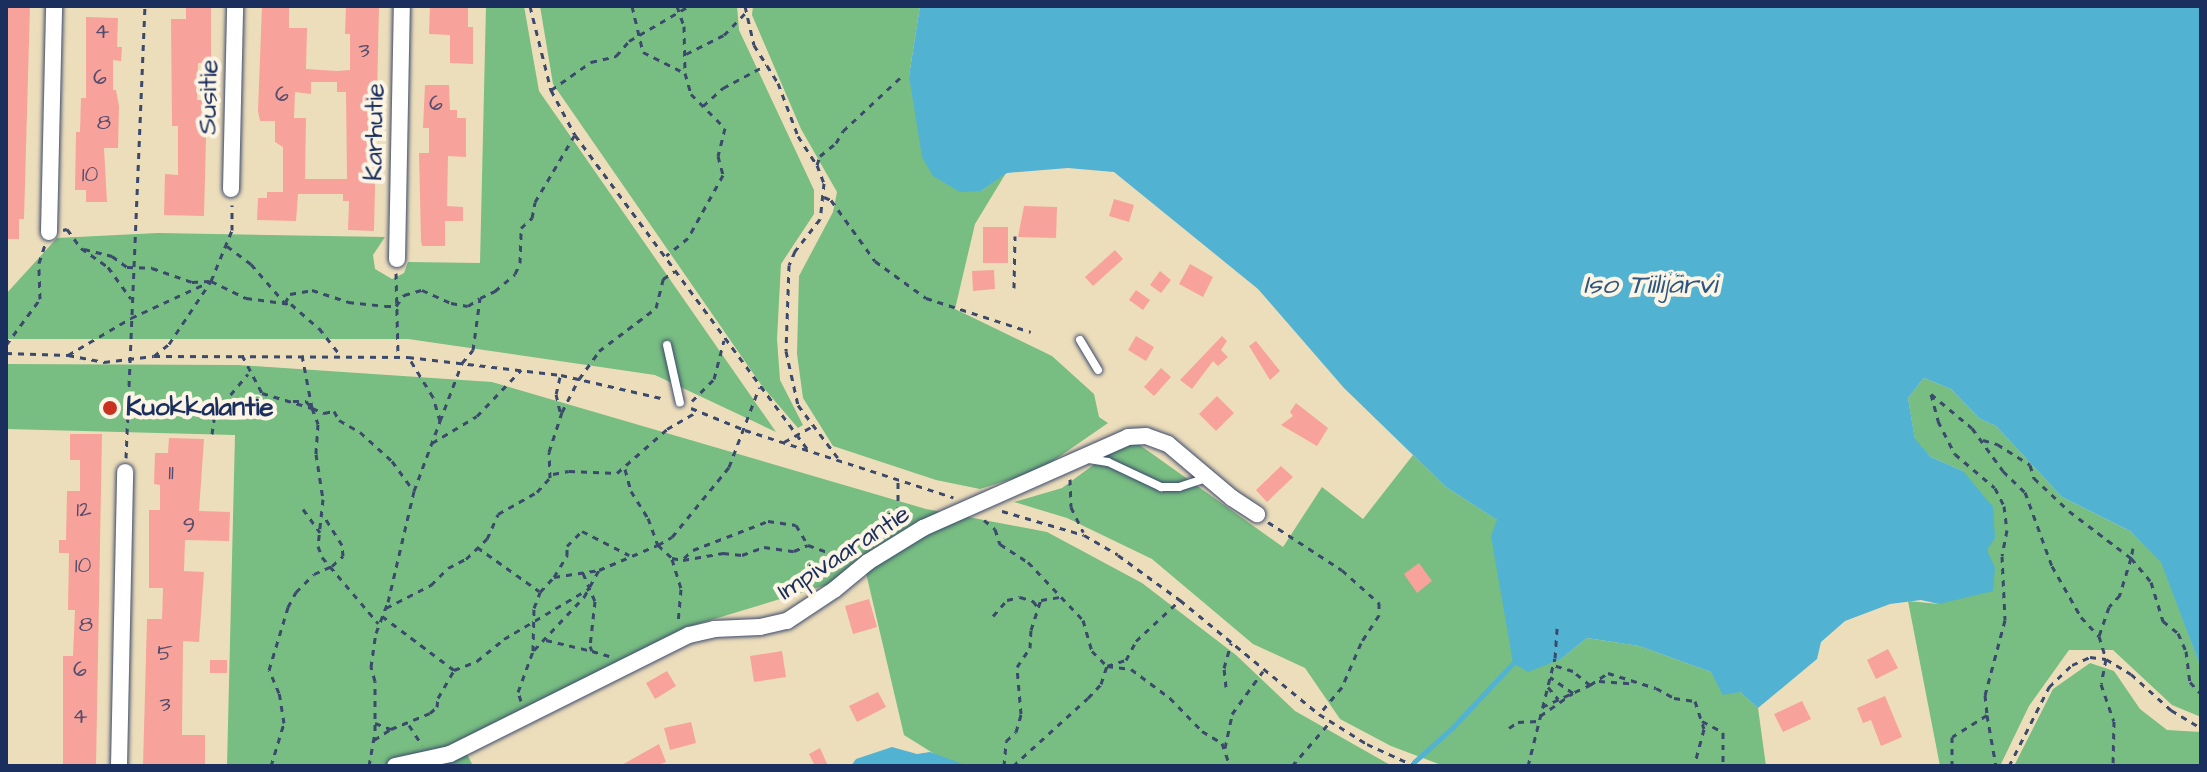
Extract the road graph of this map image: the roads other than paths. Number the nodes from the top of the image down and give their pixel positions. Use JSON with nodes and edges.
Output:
{"nodes":[{"id":1,"x":54,"y":6,"type":"edge"},
{"id":2,"x":235,"y":6,"type":"edge"},
{"id":3,"x":402,"y":6,"type":"edge"},
{"id":4,"x":231,"y":189,"type":"road end"},
{"id":5,"x":49,"y":232,"type":"road end"},
{"id":6,"x":397,"y":259,"type":"road end"},
{"id":7,"x":1080,"y":340,"type":"dead end"},
{"id":8,"x":667,"y":345,"type":"dead end"},
{"id":9,"x":1098,"y":370,"type":"dead end"},
{"id":10,"x":680,"y":403,"type":"dead end"},
{"id":11,"x":1073,"y":461,"type":"junction"},
{"id":12,"x":125,"y":472,"type":"road end"},
{"id":13,"x":1208,"y":478,"type":"junction"},
{"id":14,"x":1257,"y":514,"type":"road end"},
{"id":15,"x":119,"y":766,"type":"edge"},
{"id":16,"x":395,"y":766,"type":"edge"}],
"edges":[{"from":1,"to":5,"type":"street"},
{"from":2,"to":4,"type":"street","name":"Susitie"},
{"from":3,"to":6,"type":"street","name":"Karhutie"},
{"from":7,"to":9,"type":"lane"},
{"from":8,"to":10,"type":"lane"},
{"from":11,"to":13,"type":"lane"},
{"from":11,"to":13,"type":"street","name":"Impivaarantie"},
{"from":11,"to":16,"type":"street","name":"Impivaarantie"},
{"from":12,"to":15,"type":"street"},
{"from":13,"to":14,"type":"street","name":"Impivaarantie"}]}
